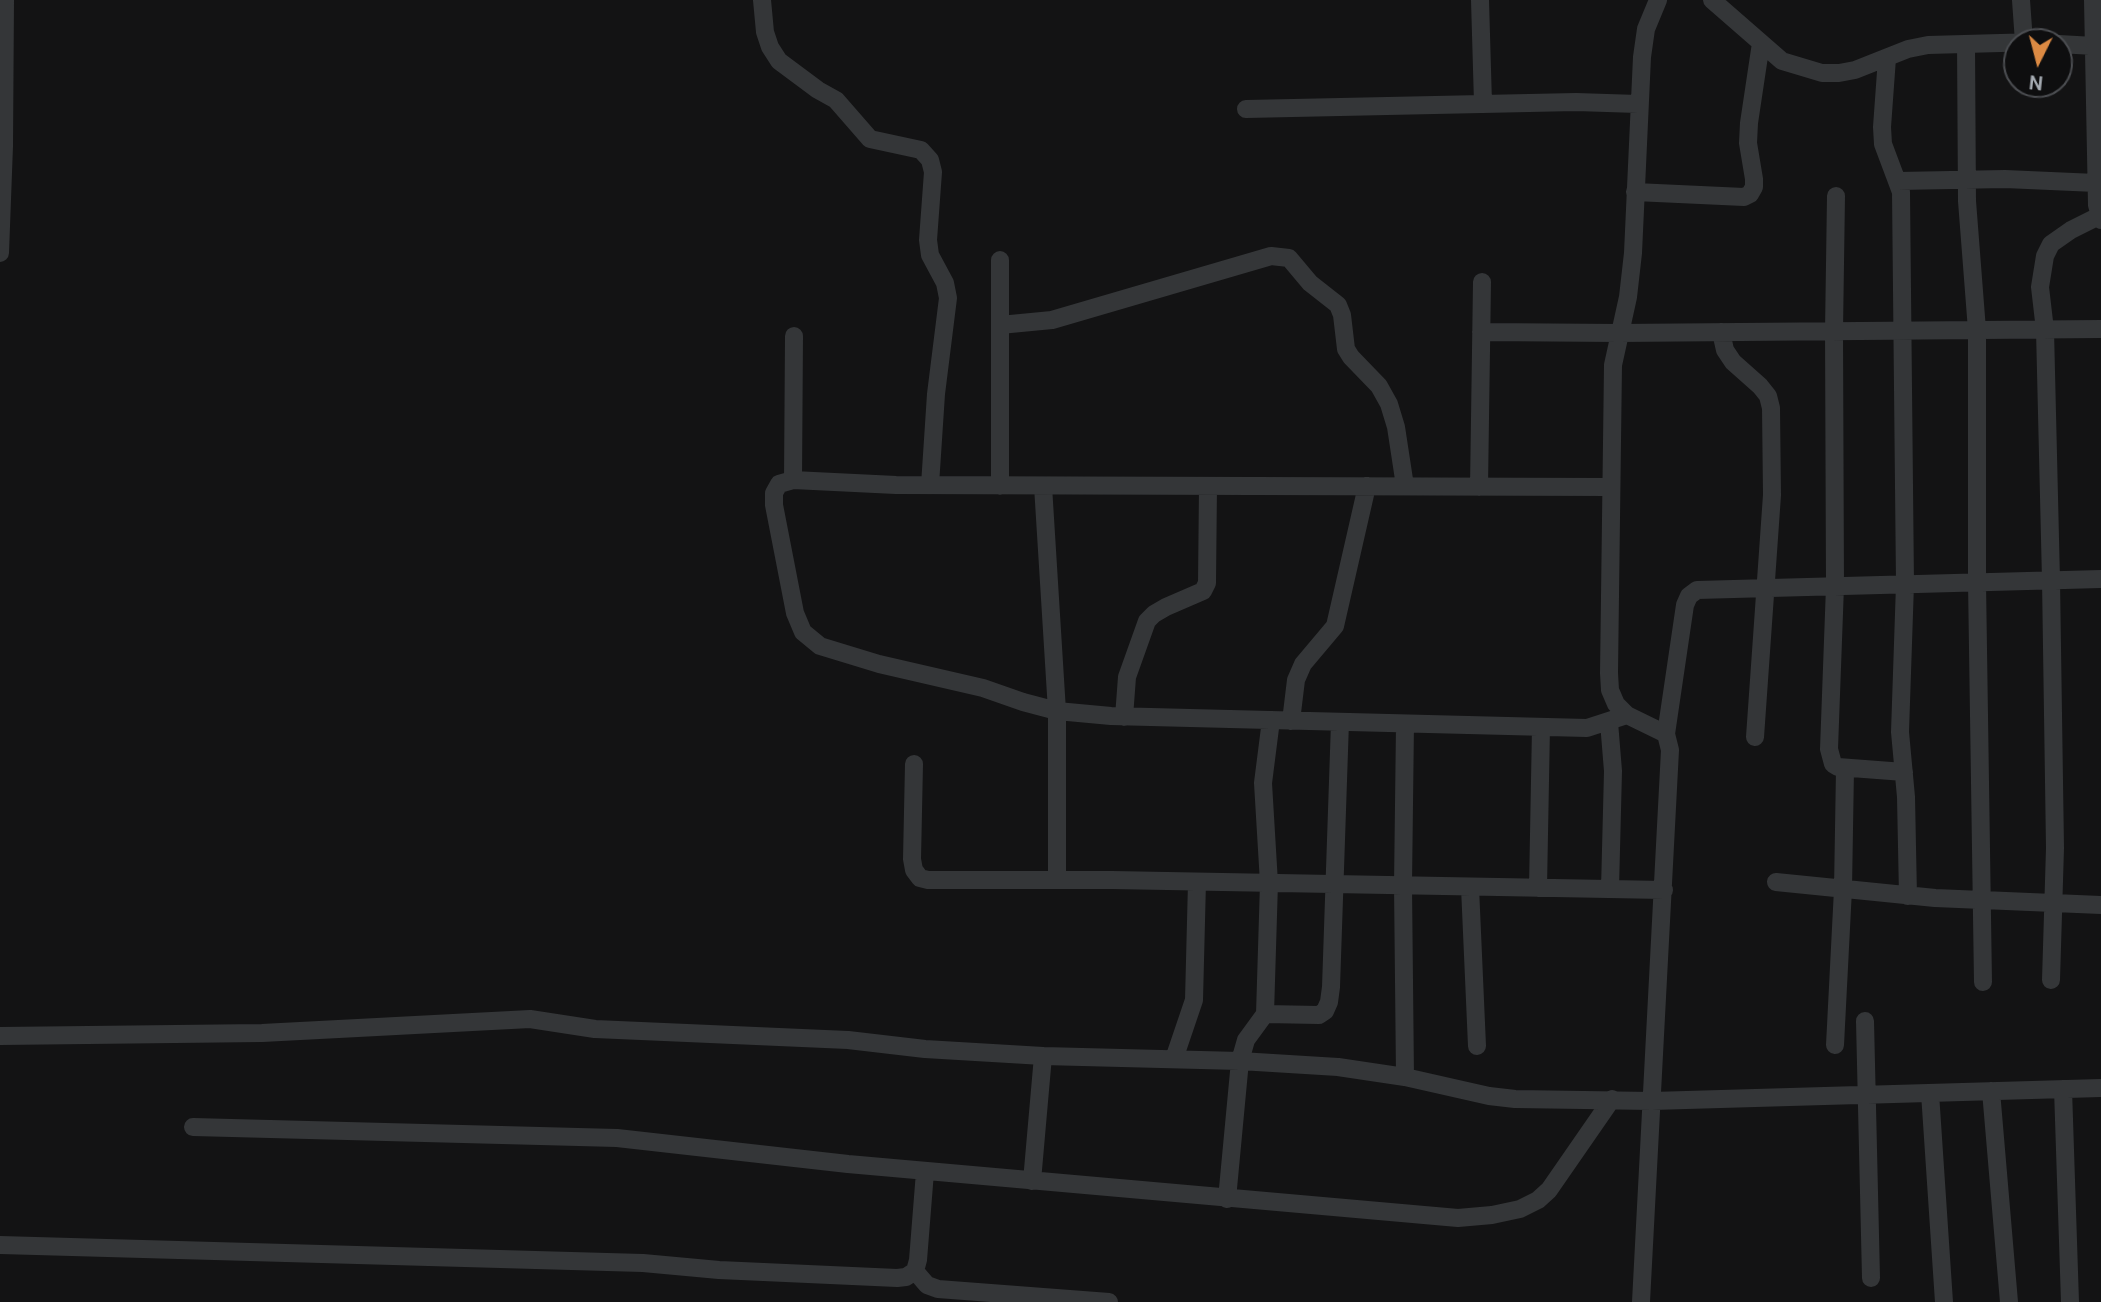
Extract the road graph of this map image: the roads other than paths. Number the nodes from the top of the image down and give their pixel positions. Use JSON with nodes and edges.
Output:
{"nodes":[{"id":1,"x":5,"y":0,"type":"edge"},
{"id":2,"x":762,"y":0,"type":"edge"},
{"id":3,"x":1480,"y":0,"type":"edge"},
{"id":4,"x":1658,"y":0,"type":"edge"},
{"id":5,"x":1712,"y":0,"type":"edge"},
{"id":6,"x":2021,"y":0,"type":"edge"},
{"id":7,"x":2093,"y":0,"type":"edge"},
{"id":8,"x":2023,"y":28,"type":"edge"},
{"id":9,"x":2003,"y":42,"type":"edge"},
{"id":10,"x":1761,"y":43,"type":"junction"},
{"id":11,"x":1966,"y":44,"type":"junction"},
{"id":12,"x":2073,"y":45,"type":"edge"},
{"id":13,"x":2094,"y":46,"type":"junction"},
{"id":14,"x":1887,"y":58,"type":"junction"},
{"id":15,"x":2098,"y":94,"type":"edge"},
{"id":16,"x":1483,"y":103,"type":"junction"},
{"id":17,"x":1638,"y":104,"type":"junction"},
{"id":18,"x":1246,"y":109,"type":"dead end"},
{"id":19,"x":1967,"y":180,"type":"junction"},
{"id":20,"x":1898,"y":181,"type":"junction"},
{"id":21,"x":2096,"y":183,"type":"junction"},
{"id":22,"x":1635,"y":192,"type":"junction"},
{"id":23,"x":1836,"y":195,"type":"dead end"},
{"id":24,"x":2100,"y":211,"type":"edge"},
{"id":25,"x":0,"y":253,"type":"edge"},
{"id":26,"x":1000,"y":260,"type":"dead end"},
{"id":27,"x":1482,"y":282,"type":"dead end"},
{"id":28,"x":1000,"y":325,"type":"junction"},
{"id":29,"x":2101,"y":329,"type":"edge"},
{"id":30,"x":1977,"y":330,"type":"junction"},
{"id":31,"x":2045,"y":330,"type":"junction"},
{"id":32,"x":1834,"y":331,"type":"junction"},
{"id":33,"x":1904,"y":331,"type":"junction"},
{"id":34,"x":1481,"y":332,"type":"junction"},
{"id":35,"x":1721,"y":332,"type":"junction"},
{"id":36,"x":1619,"y":333,"type":"junction"},
{"id":37,"x":794,"y":336,"type":"dead end"},
{"id":38,"x":793,"y":480,"type":"junction"},
{"id":39,"x":930,"y":485,"type":"junction"},
{"id":40,"x":1000,"y":486,"type":"junction"},
{"id":41,"x":1043,"y":486,"type":"junction"},
{"id":42,"x":1208,"y":486,"type":"junction"},
{"id":43,"x":1367,"y":486,"type":"junction"},
{"id":44,"x":1405,"y":486,"type":"junction"},
{"id":45,"x":1479,"y":487,"type":"junction"},
{"id":46,"x":1611,"y":487,"type":"junction"},
{"id":47,"x":2101,"y":579,"type":"edge"},
{"id":48,"x":2051,"y":580,"type":"junction"},
{"id":49,"x":1977,"y":582,"type":"junction"},
{"id":50,"x":1905,"y":584,"type":"junction"},
{"id":51,"x":1835,"y":586,"type":"junction"},
{"id":52,"x":1765,"y":587,"type":"junction"},
{"id":53,"x":1057,"y":711,"type":"junction"},
{"id":54,"x":1627,"y":715,"type":"junction"},
{"id":55,"x":1124,"y":717,"type":"junction"},
{"id":56,"x":1271,"y":720,"type":"junction"},
{"id":57,"x":1291,"y":721,"type":"junction"},
{"id":58,"x":1340,"y":722,"type":"junction"},
{"id":59,"x":1609,"y":722,"type":"junction"},
{"id":60,"x":1405,"y":724,"type":"junction"},
{"id":61,"x":1541,"y":727,"type":"junction"},
{"id":62,"x":1666,"y":734,"type":"junction"},
{"id":63,"x":1755,"y":737,"type":"dead end"},
{"id":64,"x":915,"y":764,"type":"dead end"},
{"id":65,"x":1845,"y":769,"type":"junction"},
{"id":66,"x":1904,"y":772,"type":"junction"},
{"id":67,"x":1057,"y":880,"type":"junction"},
{"id":68,"x":1197,"y":882,"type":"junction"},
{"id":69,"x":1776,"y":882,"type":"dead end"},
{"id":70,"x":1269,"y":883,"type":"junction"},
{"id":71,"x":1334,"y":884,"type":"junction"},
{"id":72,"x":1403,"y":885,"type":"junction"},
{"id":73,"x":1470,"y":887,"type":"junction"},
{"id":74,"x":1538,"y":888,"type":"junction"},
{"id":75,"x":1610,"y":889,"type":"junction"},
{"id":76,"x":1843,"y":889,"type":"junction"},
{"id":77,"x":1664,"y":890,"type":"junction"},
{"id":78,"x":1908,"y":896,"type":"junction"},
{"id":79,"x":1983,"y":900,"type":"junction"},
{"id":80,"x":2055,"y":903,"type":"junction"},
{"id":81,"x":2101,"y":905,"type":"edge"},
{"id":82,"x":2051,"y":980,"type":"dead end"},
{"id":83,"x":1983,"y":982,"type":"dead end"},
{"id":84,"x":1265,"y":1013,"type":"junction"},
{"id":85,"x":1865,"y":1021,"type":"dead end"},
{"id":86,"x":0,"y":1037,"type":"edge"},
{"id":87,"x":1835,"y":1045,"type":"dead end"},
{"id":88,"x":1477,"y":1046,"type":"dead end"},
{"id":89,"x":1044,"y":1056,"type":"junction"},
{"id":90,"x":1174,"y":1059,"type":"junction"},
{"id":91,"x":1240,"y":1061,"type":"junction"},
{"id":92,"x":1405,"y":1077,"type":"junction"},
{"id":93,"x":2101,"y":1088,"type":"edge"},
{"id":94,"x":2063,"y":1089,"type":"junction"},
{"id":95,"x":1991,"y":1091,"type":"junction"},
{"id":96,"x":1930,"y":1093,"type":"junction"},
{"id":97,"x":1865,"y":1094,"type":"junction"},
{"id":98,"x":1612,"y":1099,"type":"junction"},
{"id":99,"x":1652,"y":1101,"type":"junction"},
{"id":100,"x":193,"y":1127,"type":"dead end"},
{"id":101,"x":925,"y":1172,"type":"junction"},
{"id":102,"x":1032,"y":1181,"type":"junction"},
{"id":103,"x":1227,"y":1199,"type":"junction"},
{"id":104,"x":0,"y":1245,"type":"edge"},
{"id":105,"x":915,"y":1270,"type":"junction"},
{"id":106,"x":1871,"y":1278,"type":"dead end"},
{"id":107,"x":1109,"y":1302,"type":"edge"},
{"id":108,"x":1641,"y":1302,"type":"edge"},
{"id":109,"x":1944,"y":1302,"type":"edge"},
{"id":110,"x":2009,"y":1302,"type":"edge"},
{"id":111,"x":2070,"y":1302,"type":"edge"}],
"edges":[{"from":1,"to":25,"type":"street"},
{"from":2,"to":39,"type":"street"},
{"from":3,"to":16,"type":"street"},
{"from":4,"to":17,"type":"street"},
{"from":5,"to":10,"type":"street"},
{"from":6,"to":8,"type":"street"},
{"from":7,"to":13,"type":"street"},
{"from":9,"to":11,"type":"street"},
{"from":10,"to":14,"type":"street"},
{"from":10,"to":22,"type":"street"},
{"from":11,"to":14,"type":"street"},
{"from":11,"to":19,"type":"street"},
{"from":12,"to":13,"type":"street"},
{"from":13,"to":15,"type":"street"},
{"from":14,"to":20,"type":"street"},
{"from":15,"to":21,"type":"street"},
{"from":16,"to":17,"type":"street"},
{"from":16,"to":18,"type":"street"},
{"from":17,"to":22,"type":"street"},
{"from":19,"to":20,"type":"street"},
{"from":19,"to":21,"type":"street"},
{"from":19,"to":30,"type":"street"},
{"from":20,"to":33,"type":"street"},
{"from":21,"to":24,"type":"street"},
{"from":22,"to":36,"type":"street"},
{"from":23,"to":32,"type":"street"},
{"from":24,"to":31,"type":"street"},
{"from":26,"to":28,"type":"street"},
{"from":27,"to":34,"type":"street"},
{"from":28,"to":40,"type":"street"},
{"from":28,"to":44,"type":"street"},
{"from":29,"to":31,"type":"street"},
{"from":30,"to":31,"type":"street"},
{"from":30,"to":33,"type":"street"},
{"from":30,"to":49,"type":"street"},
{"from":31,"to":48,"type":"street"},
{"from":32,"to":33,"type":"street"},
{"from":32,"to":35,"type":"street"},
{"from":32,"to":51,"type":"street"},
{"from":33,"to":50,"type":"street"},
{"from":34,"to":36,"type":"street"},
{"from":34,"to":45,"type":"street"},
{"from":35,"to":36,"type":"street"},
{"from":35,"to":52,"type":"street"},
{"from":36,"to":46,"type":"street"},
{"from":37,"to":38,"type":"street"},
{"from":38,"to":39,"type":"street"},
{"from":38,"to":53,"type":"street"},
{"from":39,"to":40,"type":"street"},
{"from":40,"to":41,"type":"street"},
{"from":41,"to":42,"type":"street"},
{"from":41,"to":53,"type":"street"},
{"from":42,"to":43,"type":"street"},
{"from":42,"to":55,"type":"street"},
{"from":43,"to":44,"type":"street"},
{"from":43,"to":57,"type":"street"},
{"from":44,"to":45,"type":"street"},
{"from":45,"to":46,"type":"street"},
{"from":46,"to":54,"type":"street"},
{"from":47,"to":48,"type":"street"},
{"from":48,"to":49,"type":"street"},
{"from":48,"to":80,"type":"street"},
{"from":49,"to":50,"type":"street"},
{"from":49,"to":79,"type":"street"},
{"from":50,"to":51,"type":"street"},
{"from":50,"to":66,"type":"street"},
{"from":51,"to":52,"type":"street"},
{"from":51,"to":65,"type":"street"},
{"from":52,"to":62,"type":"street"},
{"from":52,"to":63,"type":"street"},
{"from":53,"to":55,"type":"street"},
{"from":53,"to":67,"type":"street"},
{"from":54,"to":59,"type":"street"},
{"from":54,"to":62,"type":"street"},
{"from":55,"to":56,"type":"street"},
{"from":56,"to":57,"type":"street"},
{"from":56,"to":70,"type":"street"},
{"from":57,"to":58,"type":"street"},
{"from":58,"to":60,"type":"street"},
{"from":58,"to":71,"type":"street"},
{"from":59,"to":61,"type":"street"},
{"from":59,"to":75,"type":"street"},
{"from":60,"to":61,"type":"street"},
{"from":60,"to":72,"type":"street"},
{"from":61,"to":74,"type":"street"},
{"from":62,"to":77,"type":"street"},
{"from":64,"to":67,"type":"street"},
{"from":65,"to":66,"type":"street"},
{"from":65,"to":76,"type":"street"},
{"from":66,"to":78,"type":"street"},
{"from":67,"to":68,"type":"street"},
{"from":68,"to":70,"type":"street"},
{"from":68,"to":90,"type":"street"},
{"from":69,"to":76,"type":"street"},
{"from":70,"to":71,"type":"street"},
{"from":70,"to":84,"type":"street"},
{"from":71,"to":72,"type":"street"},
{"from":71,"to":84,"type":"street"},
{"from":72,"to":73,"type":"street"},
{"from":72,"to":92,"type":"street"},
{"from":73,"to":74,"type":"street"},
{"from":73,"to":88,"type":"street"},
{"from":74,"to":75,"type":"street"},
{"from":75,"to":77,"type":"street"},
{"from":76,"to":78,"type":"street"},
{"from":76,"to":87,"type":"street"},
{"from":77,"to":99,"type":"street"},
{"from":78,"to":79,"type":"street"},
{"from":79,"to":80,"type":"street"},
{"from":79,"to":83,"type":"street"},
{"from":80,"to":81,"type":"street"},
{"from":80,"to":82,"type":"street"},
{"from":84,"to":91,"type":"street"},
{"from":85,"to":97,"type":"street"},
{"from":86,"to":89,"type":"street"},
{"from":89,"to":90,"type":"street"},
{"from":89,"to":102,"type":"street"},
{"from":90,"to":91,"type":"street"},
{"from":91,"to":92,"type":"street"},
{"from":91,"to":103,"type":"street"},
{"from":92,"to":98,"type":"street"},
{"from":93,"to":94,"type":"street"},
{"from":94,"to":95,"type":"street"},
{"from":94,"to":111,"type":"street"},
{"from":95,"to":96,"type":"street"},
{"from":95,"to":110,"type":"street"},
{"from":96,"to":97,"type":"street"},
{"from":96,"to":109,"type":"street"},
{"from":97,"to":99,"type":"street"},
{"from":97,"to":106,"type":"street"},
{"from":98,"to":99,"type":"street"},
{"from":98,"to":103,"type":"street"},
{"from":99,"to":108,"type":"street"},
{"from":100,"to":101,"type":"street"},
{"from":101,"to":102,"type":"street"},
{"from":101,"to":105,"type":"street"},
{"from":102,"to":103,"type":"street"},
{"from":104,"to":105,"type":"street"},
{"from":105,"to":107,"type":"street"}]}
